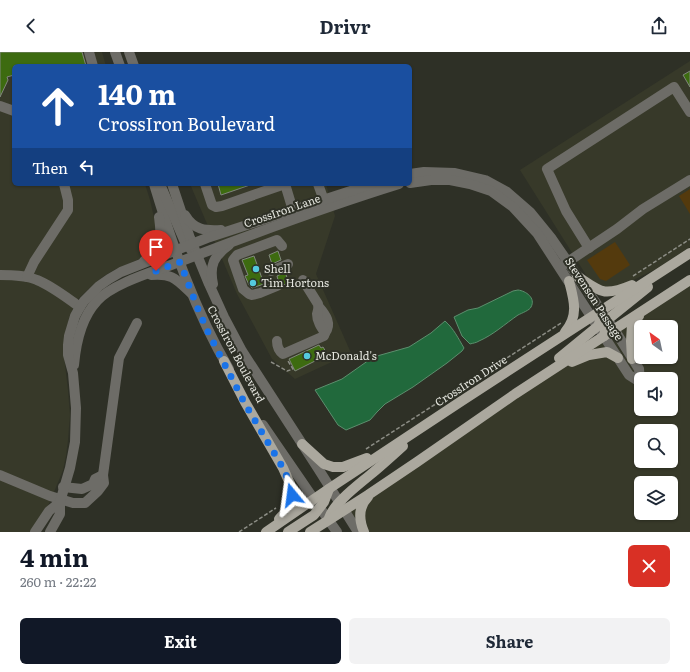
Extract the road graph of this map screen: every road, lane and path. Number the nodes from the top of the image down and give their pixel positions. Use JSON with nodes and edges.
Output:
{"nodes":[{"id":1,"x":89,"y":52,"type":"edge"},
{"id":2,"x":115,"y":52,"type":"edge"},
{"id":3,"x":129,"y":52,"type":"edge"},
{"id":4,"x":92,"y":64,"type":"edge"},
{"id":5,"x":119,"y":64,"type":"edge"},
{"id":6,"x":133,"y":64,"type":"edge"},
{"id":7,"x":0,"y":106,"type":"edge"},
{"id":8,"x":12,"y":110,"type":"edge"},
{"id":9,"x":690,"y":112,"type":"edge"},
{"id":10,"x":412,"y":174,"type":"edge"},
{"id":11,"x":690,"y":180,"type":"edge"},
{"id":12,"x":412,"y":183,"type":"edge"},
{"id":13,"x":64,"y":186,"type":"edge"},
{"id":14,"x":157,"y":186,"type":"edge"},
{"id":15,"x":173,"y":186,"type":"edge"},
{"id":16,"x":206,"y":186,"type":"edge"},
{"id":17,"x":279,"y":186,"type":"edge"},
{"id":18,"x":286,"y":186,"type":"edge"},
{"id":19,"x":319,"y":186,"type":"edge"},
{"id":20,"x":367,"y":186,"type":"edge"},
{"id":21,"x":392,"y":186,"type":"edge"},
{"id":22,"x":325,"y":204,"type":"junction"},
{"id":23,"x":180,"y":207,"type":"junction"},
{"id":24,"x":294,"y":214,"type":"junction"},
{"id":25,"x":233,"y":230,"type":"junction"},
{"id":26,"x":690,"y":239,"type":"edge"},
{"id":27,"x":234,"y":240,"type":"junction"},
{"id":28,"x":548,"y":242,"type":"junction"},
{"id":29,"x":190,"y":245,"type":"junction"},
{"id":30,"x":282,"y":246,"type":"dead end"},
{"id":31,"x":589,"y":248,"type":"junction"},
{"id":32,"x":176,"y":251,"type":"junction"},
{"id":33,"x":690,"y":253,"type":"edge"},
{"id":34,"x":197,"y":254,"type":"junction"},
{"id":35,"x":690,"y":256,"type":"edge"},
{"id":36,"x":180,"y":262,"type":"junction"},
{"id":37,"x":288,"y":264,"type":"dead end"},
{"id":38,"x":564,"y":265,"type":"junction"},
{"id":39,"x":136,"y":267,"type":"junction"},
{"id":40,"x":271,"y":270,"type":"dead end"},
{"id":41,"x":0,"y":275,"type":"edge"},
{"id":42,"x":141,"y":276,"type":"junction"},
{"id":43,"x":654,"y":276,"type":"junction"},
{"id":44,"x":27,"y":277,"type":"junction"},
{"id":45,"x":573,"y":278,"type":"junction"},
{"id":46,"x":629,"y":278,"type":"dead end"},
{"id":47,"x":303,"y":280,"type":"dead end"},
{"id":48,"x":690,"y":280,"type":"edge"},
{"id":49,"x":277,"y":286,"type":"dead end"},
{"id":50,"x":193,"y":295,"type":"junction"},
{"id":51,"x":216,"y":300,"type":"junction"},
{"id":52,"x":80,"y":306,"type":"junction"},
{"id":53,"x":644,"y":309,"type":"junction"},
{"id":54,"x":601,"y":310,"type":"junction"},
{"id":55,"x":591,"y":316,"type":"junction"},
{"id":56,"x":607,"y":320,"type":"junction"},
{"id":57,"x":563,"y":322,"type":"dead end"},
{"id":58,"x":136,"y":323,"type":"dead end"},
{"id":59,"x":598,"y":326,"type":"junction"},
{"id":60,"x":614,"y":329,"type":"junction"},
{"id":61,"x":563,"y":335,"type":"junction"},
{"id":62,"x":604,"y":336,"type":"junction"},
{"id":63,"x":278,"y":341,"type":"dead end"},
{"id":64,"x":285,"y":354,"type":"junction"},
{"id":65,"x":618,"y":358,"type":"junction"},
{"id":66,"x":632,"y":359,"type":"junction"},
{"id":67,"x":224,"y":361,"type":"junction"},
{"id":68,"x":271,"y":362,"type":"dead end"},
{"id":69,"x":552,"y":370,"type":"junction"},
{"id":70,"x":73,"y":373,"type":"junction"},
{"id":71,"x":524,"y":388,"type":"junction"},
{"id":72,"x":440,"y":416,"type":"junction"},
{"id":73,"x":403,"y":440,"type":"junction"},
{"id":74,"x":302,"y":444,"type":"junction"},
{"id":75,"x":365,"y":450,"type":"dead end"},
{"id":76,"x":0,"y":475,"type":"edge"},
{"id":77,"x":103,"y":475,"type":"junction"},
{"id":78,"x":64,"y":487,"type":"junction"},
{"id":79,"x":330,"y":488,"type":"junction"},
{"id":80,"x":375,"y":490,"type":"junction"},
{"id":81,"x":292,"y":499,"type":"junction"},
{"id":82,"x":313,"y":499,"type":"junction"},
{"id":83,"x":60,"y":500,"type":"junction"},
{"id":84,"x":342,"y":506,"type":"junction"},
{"id":85,"x":320,"y":508,"type":"junction"},
{"id":86,"x":328,"y":520,"type":"junction"},
{"id":87,"x":35,"y":532,"type":"edge"},
{"id":88,"x":50,"y":532,"type":"edge"},
{"id":89,"x":239,"y":532,"type":"edge"},
{"id":90,"x":266,"y":532,"type":"edge"},
{"id":91,"x":288,"y":532,"type":"edge"},
{"id":92,"x":310,"y":532,"type":"edge"},
{"id":93,"x":337,"y":532,"type":"edge"},
{"id":94,"x":358,"y":532,"type":"edge"},
{"id":95,"x":364,"y":532,"type":"edge"}],
"edges":[{"from":1,"to":4,"type":"street"},
{"from":2,"to":5,"type":"street"},
{"from":3,"to":6,"type":"street"},
{"from":7,"to":8,"type":"street"},
{"from":9,"to":31,"type":"street"},
{"from":10,"to":28,"type":"street"},
{"from":11,"to":31,"type":"street"},
{"from":12,"to":28,"type":"street"},
{"from":13,"to":44,"type":"street"},
{"from":14,"to":29,"type":"street"},
{"from":14,"to":32,"type":"street","name":"CrossIron Boulevard"},
{"from":14,"to":39,"type":"street"},
{"from":15,"to":23,"type":"street"},
{"from":16,"to":17,"type":"street"},
{"from":18,"to":24,"type":"street"},
{"from":19,"to":22,"type":"street"},
{"from":20,"to":22,"type":"street","name":"CrossIron Lane"},
{"from":21,"to":22,"type":"street","name":"CrossIron Lane"},
{"from":22,"to":24,"type":"street","name":"CrossIron Lane"},
{"from":23,"to":25,"type":"street"},
{"from":23,"to":29,"type":"street"},
{"from":24,"to":25,"type":"street","name":"CrossIron Lane"},
{"from":24,"to":27,"type":"street","name":"CrossIron Lane"},
{"from":25,"to":29,"type":"street","name":"CrossIron Lane"},
{"from":26,"to":46,"type":"path"},
{"from":27,"to":34,"type":"street","name":"CrossIron Lane"},
{"from":27,"to":51,"type":"street"},
{"from":28,"to":38,"type":"street","name":"Stevenson Passage"},
{"from":29,"to":32,"type":"street","name":"CrossIron Lane"},
{"from":29,"to":34,"type":"street"},
{"from":30,"to":49,"type":"street"},
{"from":31,"to":38,"type":"street"},
{"from":32,"to":36,"type":"street","name":"CrossIron Boulevard"},
{"from":32,"to":39,"type":"street","name":"CrossIron Lane"},
{"from":33,"to":43,"type":"main road","name":"CrossIron Drive"},
{"from":34,"to":36,"type":"street","name":"CrossIron Lane"},
{"from":34,"to":51,"type":"street","name":"CrossIron Boulevard"},
{"from":35,"to":56,"type":"main road"},
{"from":36,"to":42,"type":"street","name":"CrossIron Lane"},
{"from":36,"to":50,"type":"street","name":"CrossIron Boulevard"},
{"from":37,"to":40,"type":"street"},
{"from":38,"to":45,"type":"street","name":"Stevenson Passage"},
{"from":39,"to":52,"type":"street","name":"CrossIron Lane"},
{"from":41,"to":44,"type":"street"},
{"from":42,"to":50,"type":"street"},
{"from":42,"to":70,"type":"street"},
{"from":43,"to":45,"type":"main road"},
{"from":43,"to":54,"type":"main road","name":"CrossIron Drive"},
{"from":44,"to":52,"type":"street"},
{"from":45,"to":54,"type":"street","name":"Stevenson Passage"},
{"from":45,"to":55,"type":"street","name":"Stevenson Passage"},
{"from":45,"to":61,"type":"main road"},
{"from":47,"to":64,"type":"street"},
{"from":48,"to":53,"type":"main road"},
{"from":50,"to":67,"type":"street","name":"CrossIron Boulevard"},
{"from":51,"to":74,"type":"street","name":"CrossIron Boulevard"},
{"from":52,"to":70,"type":"street","name":"CrossIron Lane"},
{"from":53,"to":60,"type":"main road"},
{"from":53,"to":66,"type":"main road"},
{"from":54,"to":55,"type":"main road","name":"CrossIron Drive"},
{"from":54,"to":56,"type":"street","name":"Stevenson Passage"},
{"from":54,"to":59,"type":"main road"},
{"from":55,"to":59,"type":"street","name":"Stevenson Passage"},
{"from":55,"to":61,"type":"main road","name":"CrossIron Drive"},
{"from":56,"to":60,"type":"street","name":"Stevenson Passage"},
{"from":56,"to":62,"type":"main road"},
{"from":57,"to":75,"type":"path"},
{"from":58,"to":77,"type":"street"},
{"from":59,"to":62,"type":"street","name":"Stevenson Passage"},
{"from":59,"to":71,"type":"main road"},
{"from":60,"to":62,"type":"main road"},
{"from":60,"to":66,"type":"street","name":"Stevenson Passage"},
{"from":61,"to":72,"type":"main road","name":"CrossIron Drive"},
{"from":62,"to":65,"type":"street","name":"Stevenson Passage"},
{"from":62,"to":69,"type":"main road"},
{"from":63,"to":64,"type":"street"},
{"from":64,"to":68,"type":"path"},
{"from":65,"to":66,"type":"street","name":"Stevenson Passage"},
{"from":65,"to":69,"type":"main road"},
{"from":67,"to":81,"type":"main road"},
{"from":67,"to":82,"type":"street","name":"CrossIron Boulevard"},
{"from":69,"to":71,"type":"main road"},
{"from":70,"to":78,"type":"street"},
{"from":71,"to":80,"type":"main road"},
{"from":72,"to":73,"type":"main road","name":"CrossIron Drive"},
{"from":72,"to":84,"type":"main road"},
{"from":73,"to":74,"type":"main road"},
{"from":73,"to":79,"type":"main road","name":"CrossIron Drive"},
{"from":74,"to":79,"type":"street","name":"CrossIron Boulevard"},
{"from":76,"to":83,"type":"street"},
{"from":77,"to":78,"type":"street"},
{"from":77,"to":83,"type":"street"},
{"from":78,"to":83,"type":"street"},
{"from":79,"to":82,"type":"main road","name":"CrossIron Drive"},
{"from":79,"to":84,"type":"street","name":"CrossIron Boulevard"},
{"from":79,"to":85,"type":"main road"},
{"from":80,"to":84,"type":"main road"},
{"from":80,"to":95,"type":"main road"},
{"from":81,"to":89,"type":"path"},
{"from":81,"to":90,"type":"main road"},
{"from":82,"to":85,"type":"street","name":"CrossIron Boulevard"},
{"from":82,"to":90,"type":"main road","name":"CrossIron Drive"},
{"from":83,"to":87,"type":"street"},
{"from":83,"to":88,"type":"street"},
{"from":84,"to":86,"type":"main road"},
{"from":84,"to":94,"type":"street","name":"CrossIron Boulevard"},
{"from":85,"to":86,"type":"street","name":"CrossIron Boulevard"},
{"from":85,"to":91,"type":"main road"},
{"from":86,"to":92,"type":"main road"},
{"from":86,"to":93,"type":"street","name":"CrossIron Boulevard"}]}
